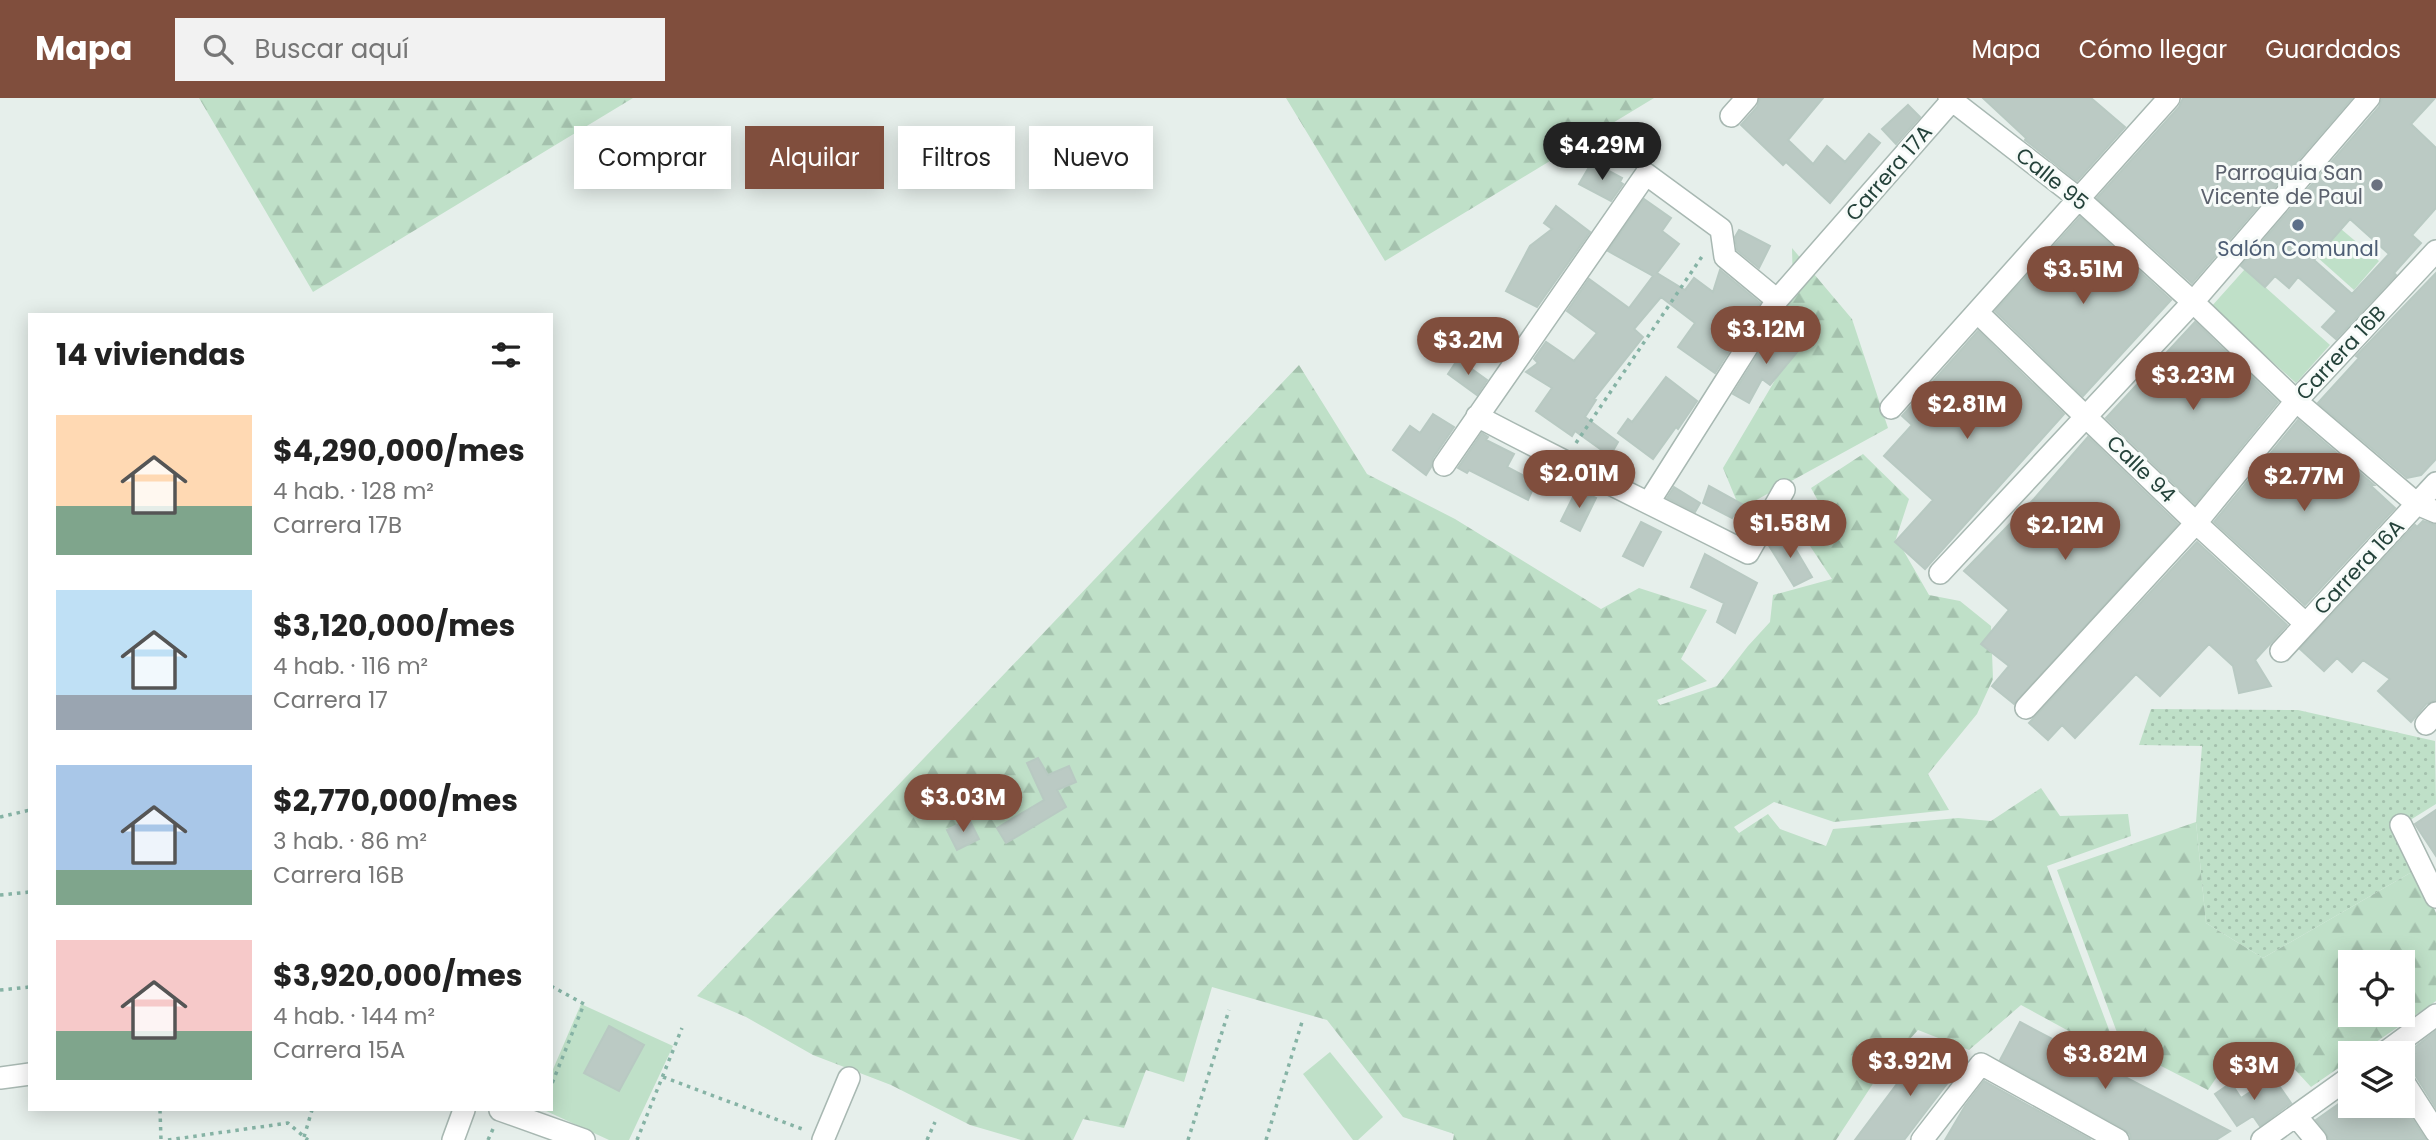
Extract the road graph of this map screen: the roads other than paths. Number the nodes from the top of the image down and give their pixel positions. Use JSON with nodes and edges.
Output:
{"nodes":[{"id":1,"x":1747,"y":98,"type":"edge"},
{"id":2,"x":2169,"y":98,"type":"edge"},
{"id":3,"x":2369,"y":98,"type":"edge"},
{"id":4,"x":1952,"y":99,"type":"edge"},
{"id":5,"x":1731,"y":116,"type":"dead end"},
{"id":6,"x":2078,"y":198,"type":"junction"},
{"id":7,"x":2436,"y":251,"type":"edge"},
{"id":8,"x":1777,"y":300,"type":"junction"},
{"id":9,"x":2193,"y":302,"type":"junction"},
{"id":10,"x":1978,"y":312,"type":"junction"},
{"id":11,"x":2296,"y":401,"type":"junction"},
{"id":12,"x":1891,"y":408,"type":"dead end"},
{"id":13,"x":2087,"y":415,"type":"junction"},
{"id":14,"x":1478,"y":416,"type":"junction"},
{"id":15,"x":1444,"y":464,"type":"dead end"},
{"id":16,"x":2436,"y":483,"type":"edge"},
{"id":17,"x":1784,"y":489,"type":"dead end"},
{"id":18,"x":1649,"y":502,"type":"junction"},
{"id":19,"x":2426,"y":508,"type":"edge"},
{"id":20,"x":2196,"y":523,"type":"junction"},
{"id":21,"x":1941,"y":573,"type":"dead end"},
{"id":22,"x":2306,"y":624,"type":"junction"},
{"id":23,"x":2281,"y":651,"type":"dead end"},
{"id":24,"x":2026,"y":708,"type":"dead end"},
{"id":25,"x":2400,"y":825,"type":"dead end"},
{"id":26,"x":2429,"y":861,"type":"edge"},
{"id":27,"x":2436,"y":897,"type":"edge"},
{"id":28,"x":2436,"y":1015,"type":"edge"},
{"id":29,"x":2400,"y":1041,"type":"edge"},
{"id":30,"x":28,"y":1074,"type":"edge"},
{"id":31,"x":0,"y":1078,"type":"edge"},
{"id":32,"x":849,"y":1078,"type":"dead end"},
{"id":33,"x":2338,"y":1086,"type":"edge"},
{"id":34,"x":2415,"y":1099,"type":"edge"},
{"id":35,"x":464,"y":1111,"type":"edge"},
{"id":36,"x":503,"y":1111,"type":"edge"},
{"id":37,"x":2296,"y":1116,"type":"junction"},
{"id":38,"x":2436,"y":1132,"type":"edge"},
{"id":39,"x":824,"y":1139,"type":"edge"},
{"id":40,"x":453,"y":1140,"type":"edge"},
{"id":41,"x":584,"y":1140,"type":"edge"},
{"id":42,"x":1922,"y":1140,"type":"edge"},
{"id":43,"x":2118,"y":1140,"type":"edge"},
{"id":44,"x":2262,"y":1140,"type":"edge"},
{"id":45,"x":2316,"y":1140,"type":"edge"}],
"edges":[{"from":1,"to":5,"type":"street"},
{"from":2,"to":6,"type":"street"},
{"from":3,"to":9,"type":"street"},
{"from":4,"to":6,"type":"street","name":"Calle 95"},
{"from":4,"to":8,"type":"street","name":"Carrera 17A"},
{"from":6,"to":9,"type":"street","name":"Calle 95"},
{"from":6,"to":10,"type":"street"},
{"from":7,"to":11,"type":"street","name":"Carrera 16B"},
{"from":8,"to":14,"type":"street"},
{"from":8,"to":18,"type":"street","name":"Carrera 17A"},
{"from":9,"to":11,"type":"street","name":"Calle 95"},
{"from":9,"to":13,"type":"street"},
{"from":10,"to":12,"type":"street"},
{"from":10,"to":13,"type":"street","name":"Calle 94"},
{"from":11,"to":19,"type":"street","name":"Calle 95"},
{"from":11,"to":20,"type":"street","name":"Carrera 16B"},
{"from":13,"to":20,"type":"street","name":"Calle 94"},
{"from":13,"to":21,"type":"street"},
{"from":14,"to":15,"type":"street"},
{"from":14,"to":18,"type":"street"},
{"from":16,"to":19,"type":"street","name":"Carrera 16A"},
{"from":17,"to":18,"type":"street"},
{"from":19,"to":22,"type":"street","name":"Carrera 16A"},
{"from":20,"to":22,"type":"street","name":"Calle 94"},
{"from":20,"to":24,"type":"street","name":"Carrera 16B"},
{"from":22,"to":23,"type":"street","name":"Carrera 16A"},
{"from":25,"to":26,"type":"street"},
{"from":26,"to":27,"type":"street"},
{"from":28,"to":29,"type":"street"},
{"from":30,"to":31,"type":"street"},
{"from":32,"to":39,"type":"street"},
{"from":33,"to":37,"type":"street"},
{"from":34,"to":38,"type":"street"},
{"from":35,"to":40,"type":"street"},
{"from":36,"to":41,"type":"street"},
{"from":37,"to":44,"type":"street"},
{"from":37,"to":45,"type":"street"},
{"from":42,"to":43,"type":"street"}]}
